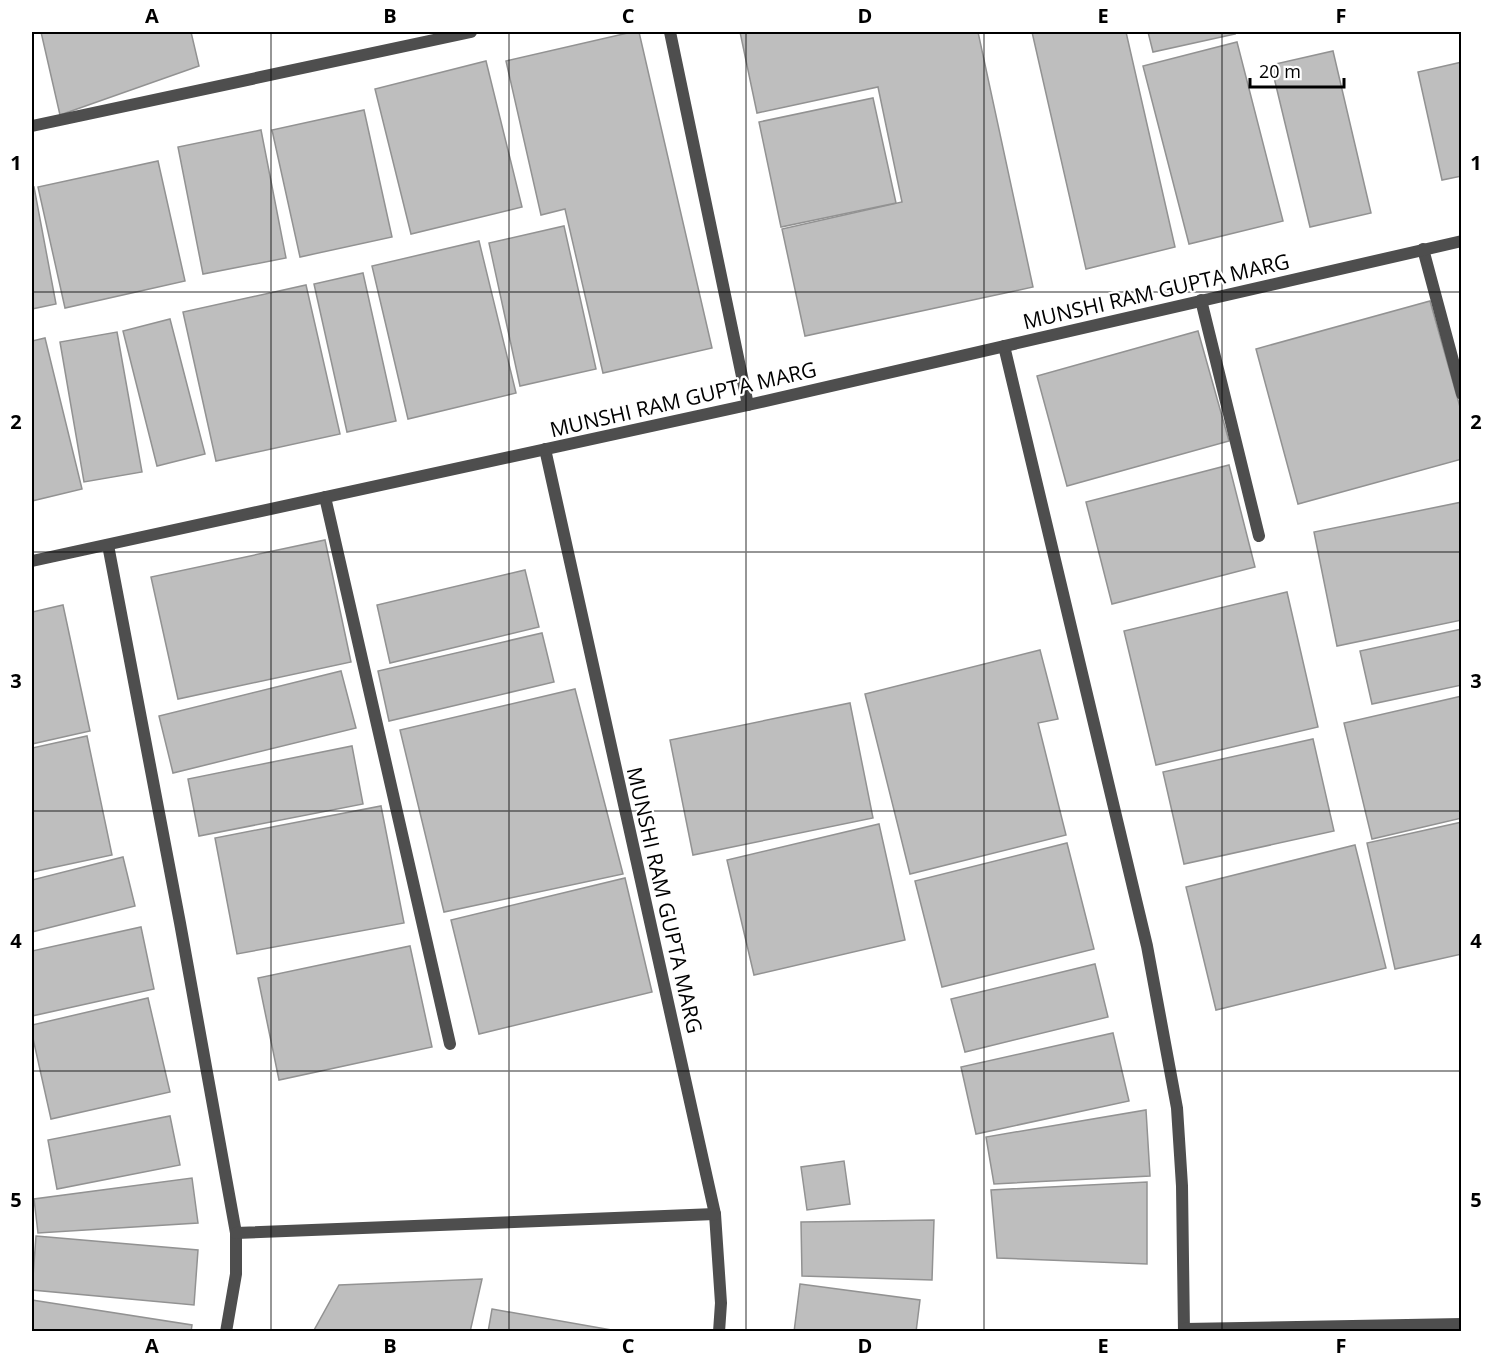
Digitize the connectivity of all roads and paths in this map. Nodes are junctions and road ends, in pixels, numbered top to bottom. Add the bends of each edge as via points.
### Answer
1 (471, 32) edge
2 (670, 32) edge
3 (32, 126) edge
4 (1461, 241) edge
5 (1423, 249) junction
6 (1201, 300) junction
7 (1004, 346) junction
8 (1461, 394) edge
9 (748, 405) junction
10 (545, 449) junction
11 (326, 497) junction
12 (1259, 536) dead end
13 (108, 545) junction
14 (32, 561) edge
15 (450, 1044) dead end
16 (715, 1214) junction
17 (236, 1233) junction
18 (1461, 1324) edge
19 (1184, 1330) edge
20 (226, 1332) edge
21 (719, 1332) edge

1 - 3 lane
2 - 9 lane
4 - 5 lane, MUNSHI RAM GUPTA MARG
5 - 6 lane, MUNSHI RAM GUPTA MARG
5 - 8 lane
6 - 7 lane, MUNSHI RAM GUPTA MARG
6 - 12 lane
7 - 9 lane, MUNSHI RAM GUPTA MARG
7 - 19 lane via 1147,946 1177,1108
9 - 10 lane, MUNSHI RAM GUPTA MARG
10 - 11 lane
10 - 16 lane, MUNSHI RAM GUPTA MARG
11 - 13 lane
11 - 15 lane
13 - 14 lane
13 - 17 lane
16 - 17 lane
16 - 21 lane, MUNSHI RAM GUPTA MARG
17 - 20 lane via 236,1274
18 - 19 lane

